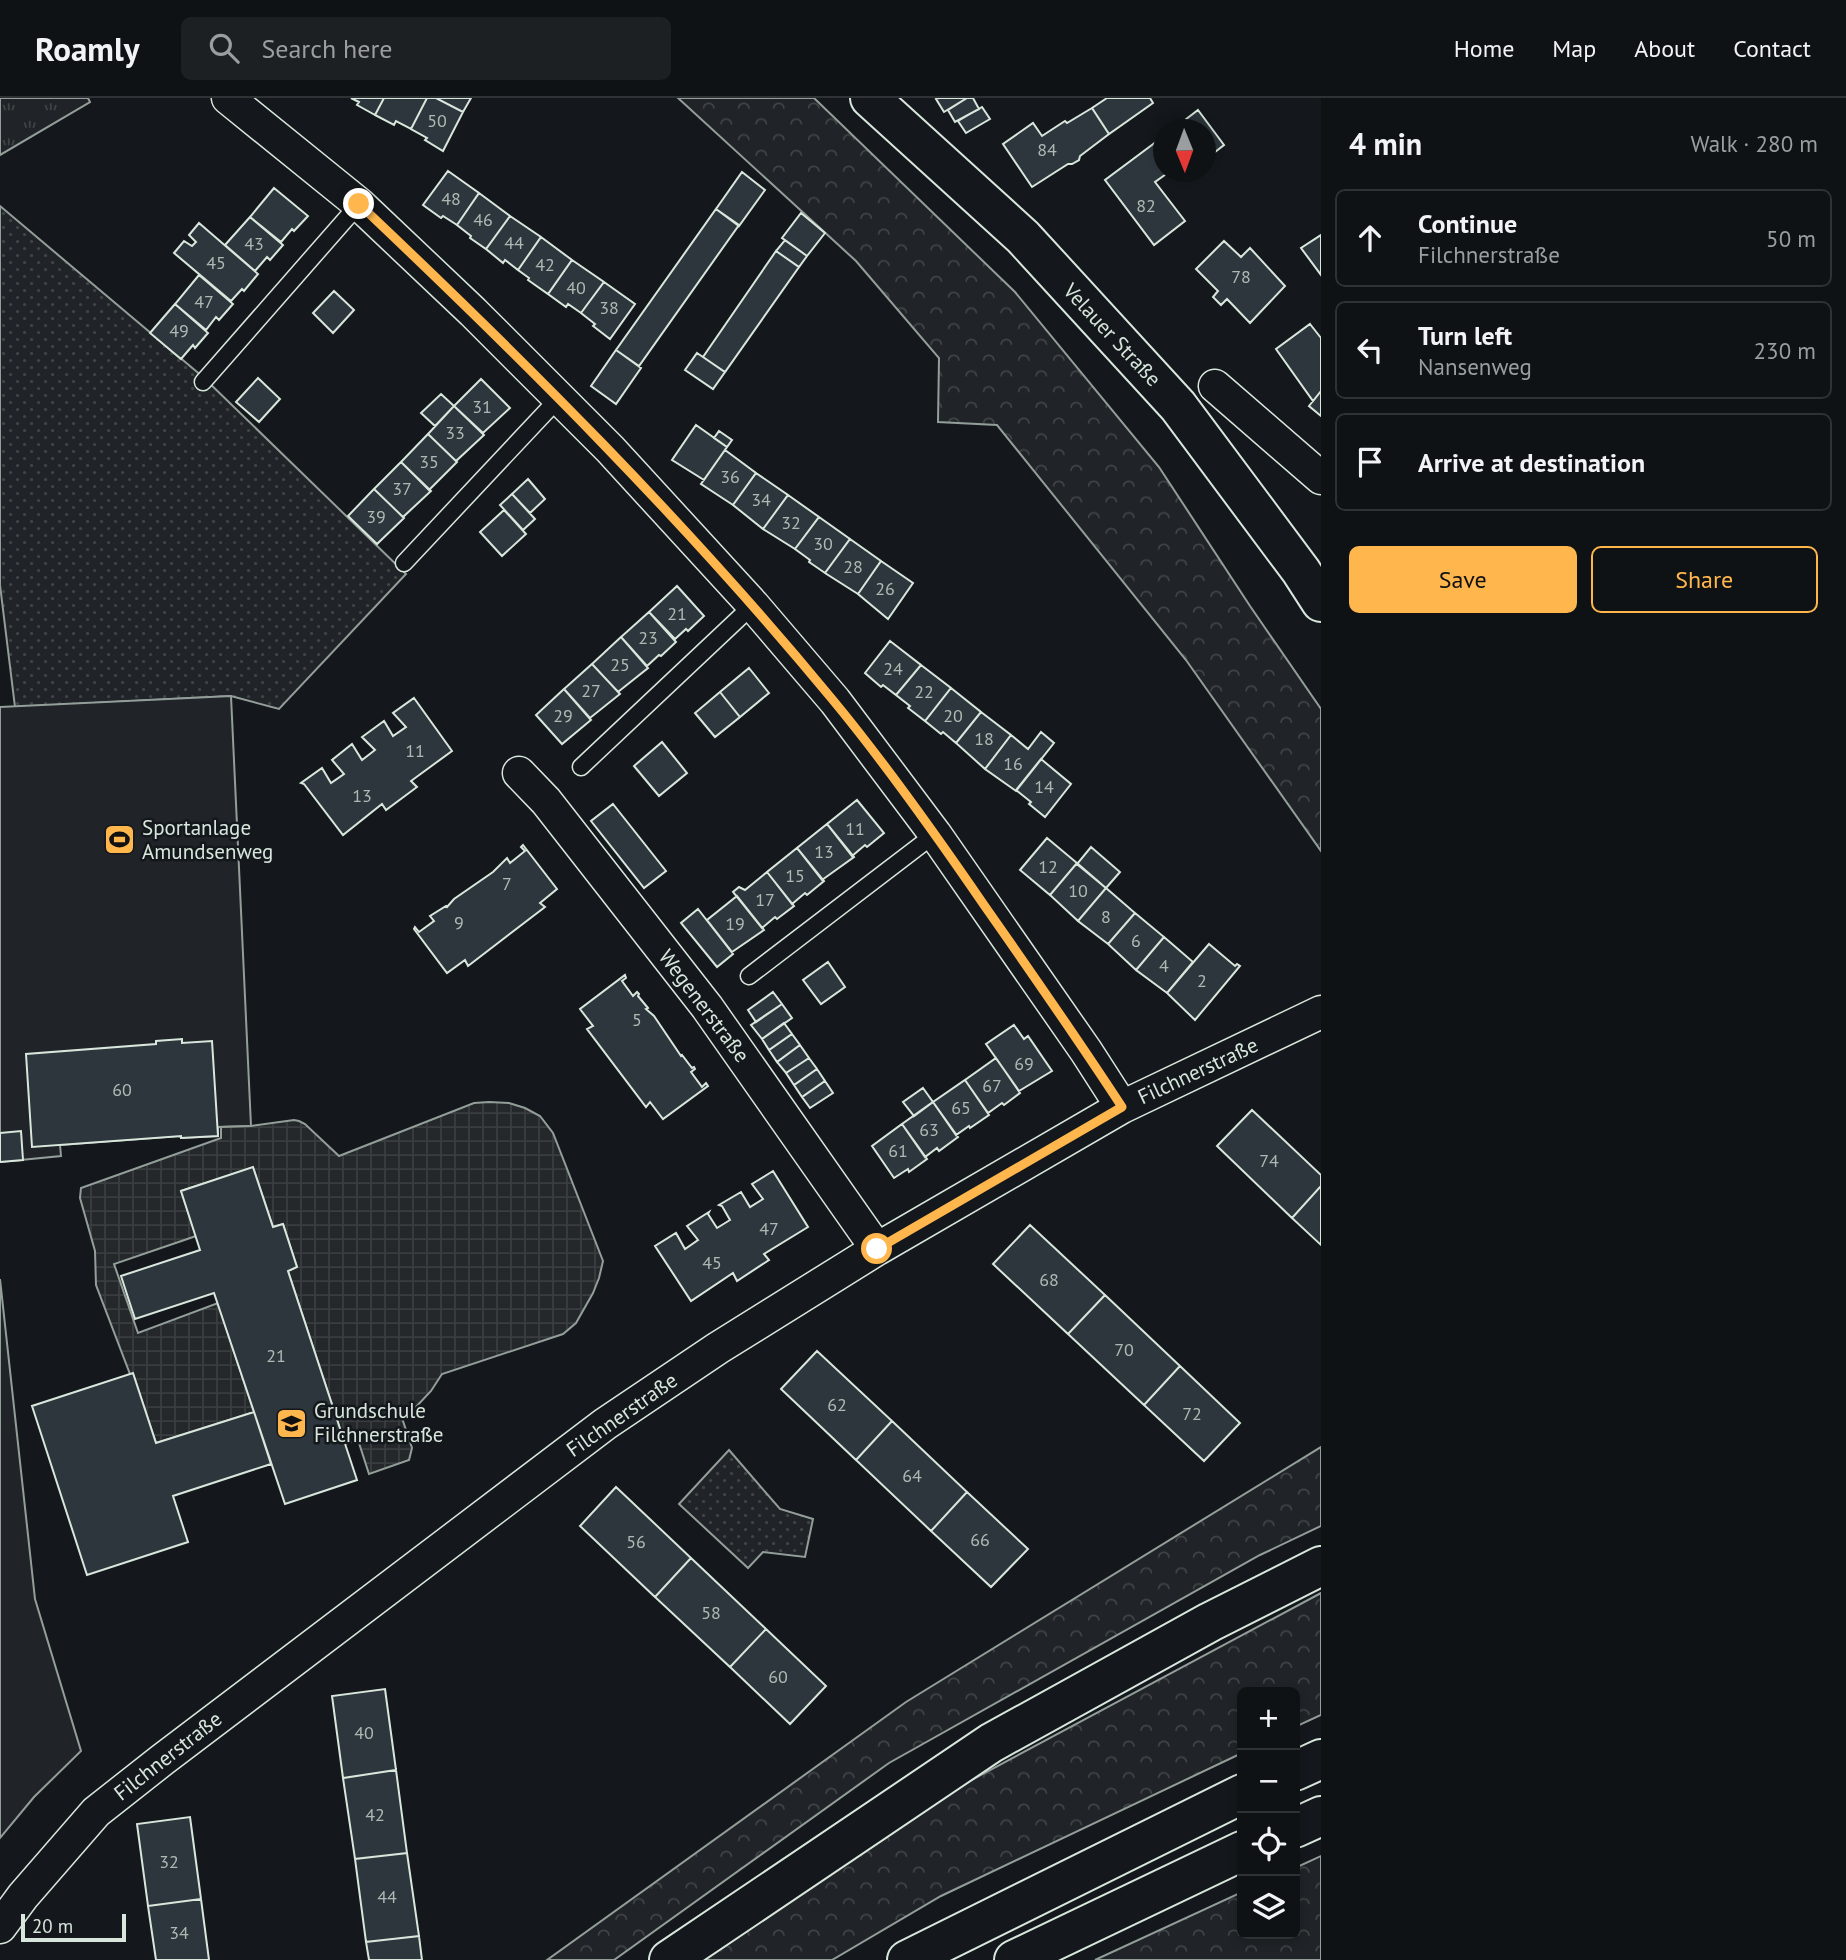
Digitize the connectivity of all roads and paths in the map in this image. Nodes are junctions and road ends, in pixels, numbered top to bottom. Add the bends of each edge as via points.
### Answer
1 (228, 98) edge
2 (870, 98) edge
3 (359, 204) junction
4 (203, 383) dead end
5 (1215, 386) dead end
6 (558, 399) junction
7 (1321, 478) edge
8 (404, 563) dead end
9 (1321, 602) edge
10 (753, 605) junction
11 (581, 767) dead end
12 (519, 773) dead end
13 (935, 834) junction
14 (749, 976) dead end
15 (1321, 1012) edge
16 (1122, 1107) junction
17 (877, 1249) junction
18 (1321, 1566) edge
19 (1321, 1759) edge
20 (1300, 1769) edge
21 (1237, 1796) edge
22 (1321, 1816) edge
23 (1300, 1826) edge
24 (1237, 1853) edge
25 (0, 1927) edge
26 (669, 1960) edge
27 (908, 1960) edge
28 (1014, 1960) edge

1 - 3 street
2 - 9 main road, Velauer Straße via 1023,237 1178,406
3 - 4 lane
3 - 6 street
5 - 7 street
6 - 8 lane
6 - 10 street
10 - 11 lane
10 - 13 street via 835,701
12 - 17 street, Wegenerstraße via 546,801 707,1007
13 - 14 lane
13 - 16 street
15 - 16 street, Filchnerstraße
16 - 17 street, Filchnerstraße
17 - 25 street, Filchnerstraße via 605,1424 162,1760 96,1812
18 - 26 main road via 991,1743
19 - 20 main road
21 - 27 main road
22 - 23 main road
24 - 28 main road

